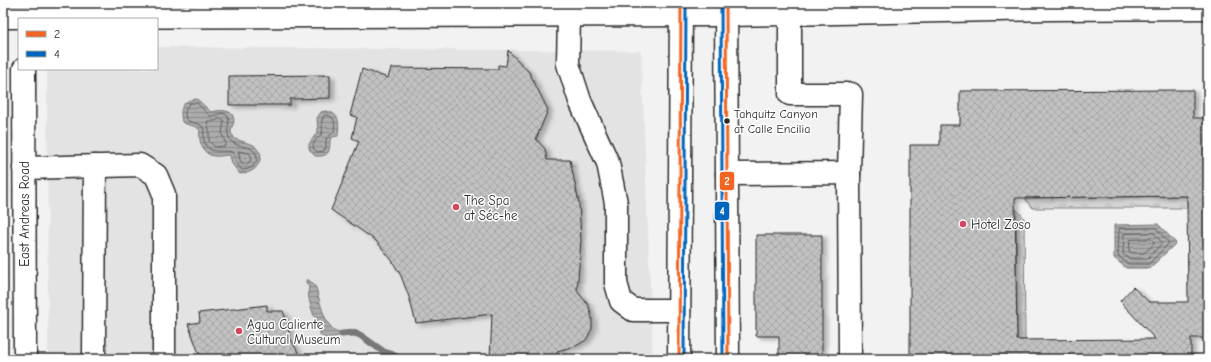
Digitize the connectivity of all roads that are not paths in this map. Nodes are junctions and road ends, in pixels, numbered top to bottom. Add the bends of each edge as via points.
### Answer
1 (930, 7) edge
2 (855, 8) edge
3 (1208, 8) edge
4 (680, 9) edge
5 (726, 9) edge
6 (799, 10) edge
7 (18, 14) edge
8 (570, 15) junction
9 (24, 70) edge
10 (96, 166) junction
11 (24, 168) junction
12 (849, 173) junction
13 (727, 174) junction
14 (679, 310) junction
15 (25, 359) edge
16 (94, 359) edge
17 (164, 359) edge
18 (679, 359) edge
19 (728, 359) edge
20 (850, 359) edge

1 - 2 street
1 - 3 street
2 - 6 street
4 - 5 street
4 - 8 street
4 - 14 street
5 - 6 street
5 - 13 street
6 - 12 street via 790,94 851,94
7 - 8 street
8 - 14 street via 568,64 580,101 608,163 616,203 616,283 621,301 633,310
9 - 11 street, East Andreas Road
10 - 11 street
10 - 16 street
10 - 17 street via 140,165 156,175 164,194
11 - 15 street, East Andreas Road
12 - 13 street
12 - 20 street
13 - 19 street
14 - 18 street

